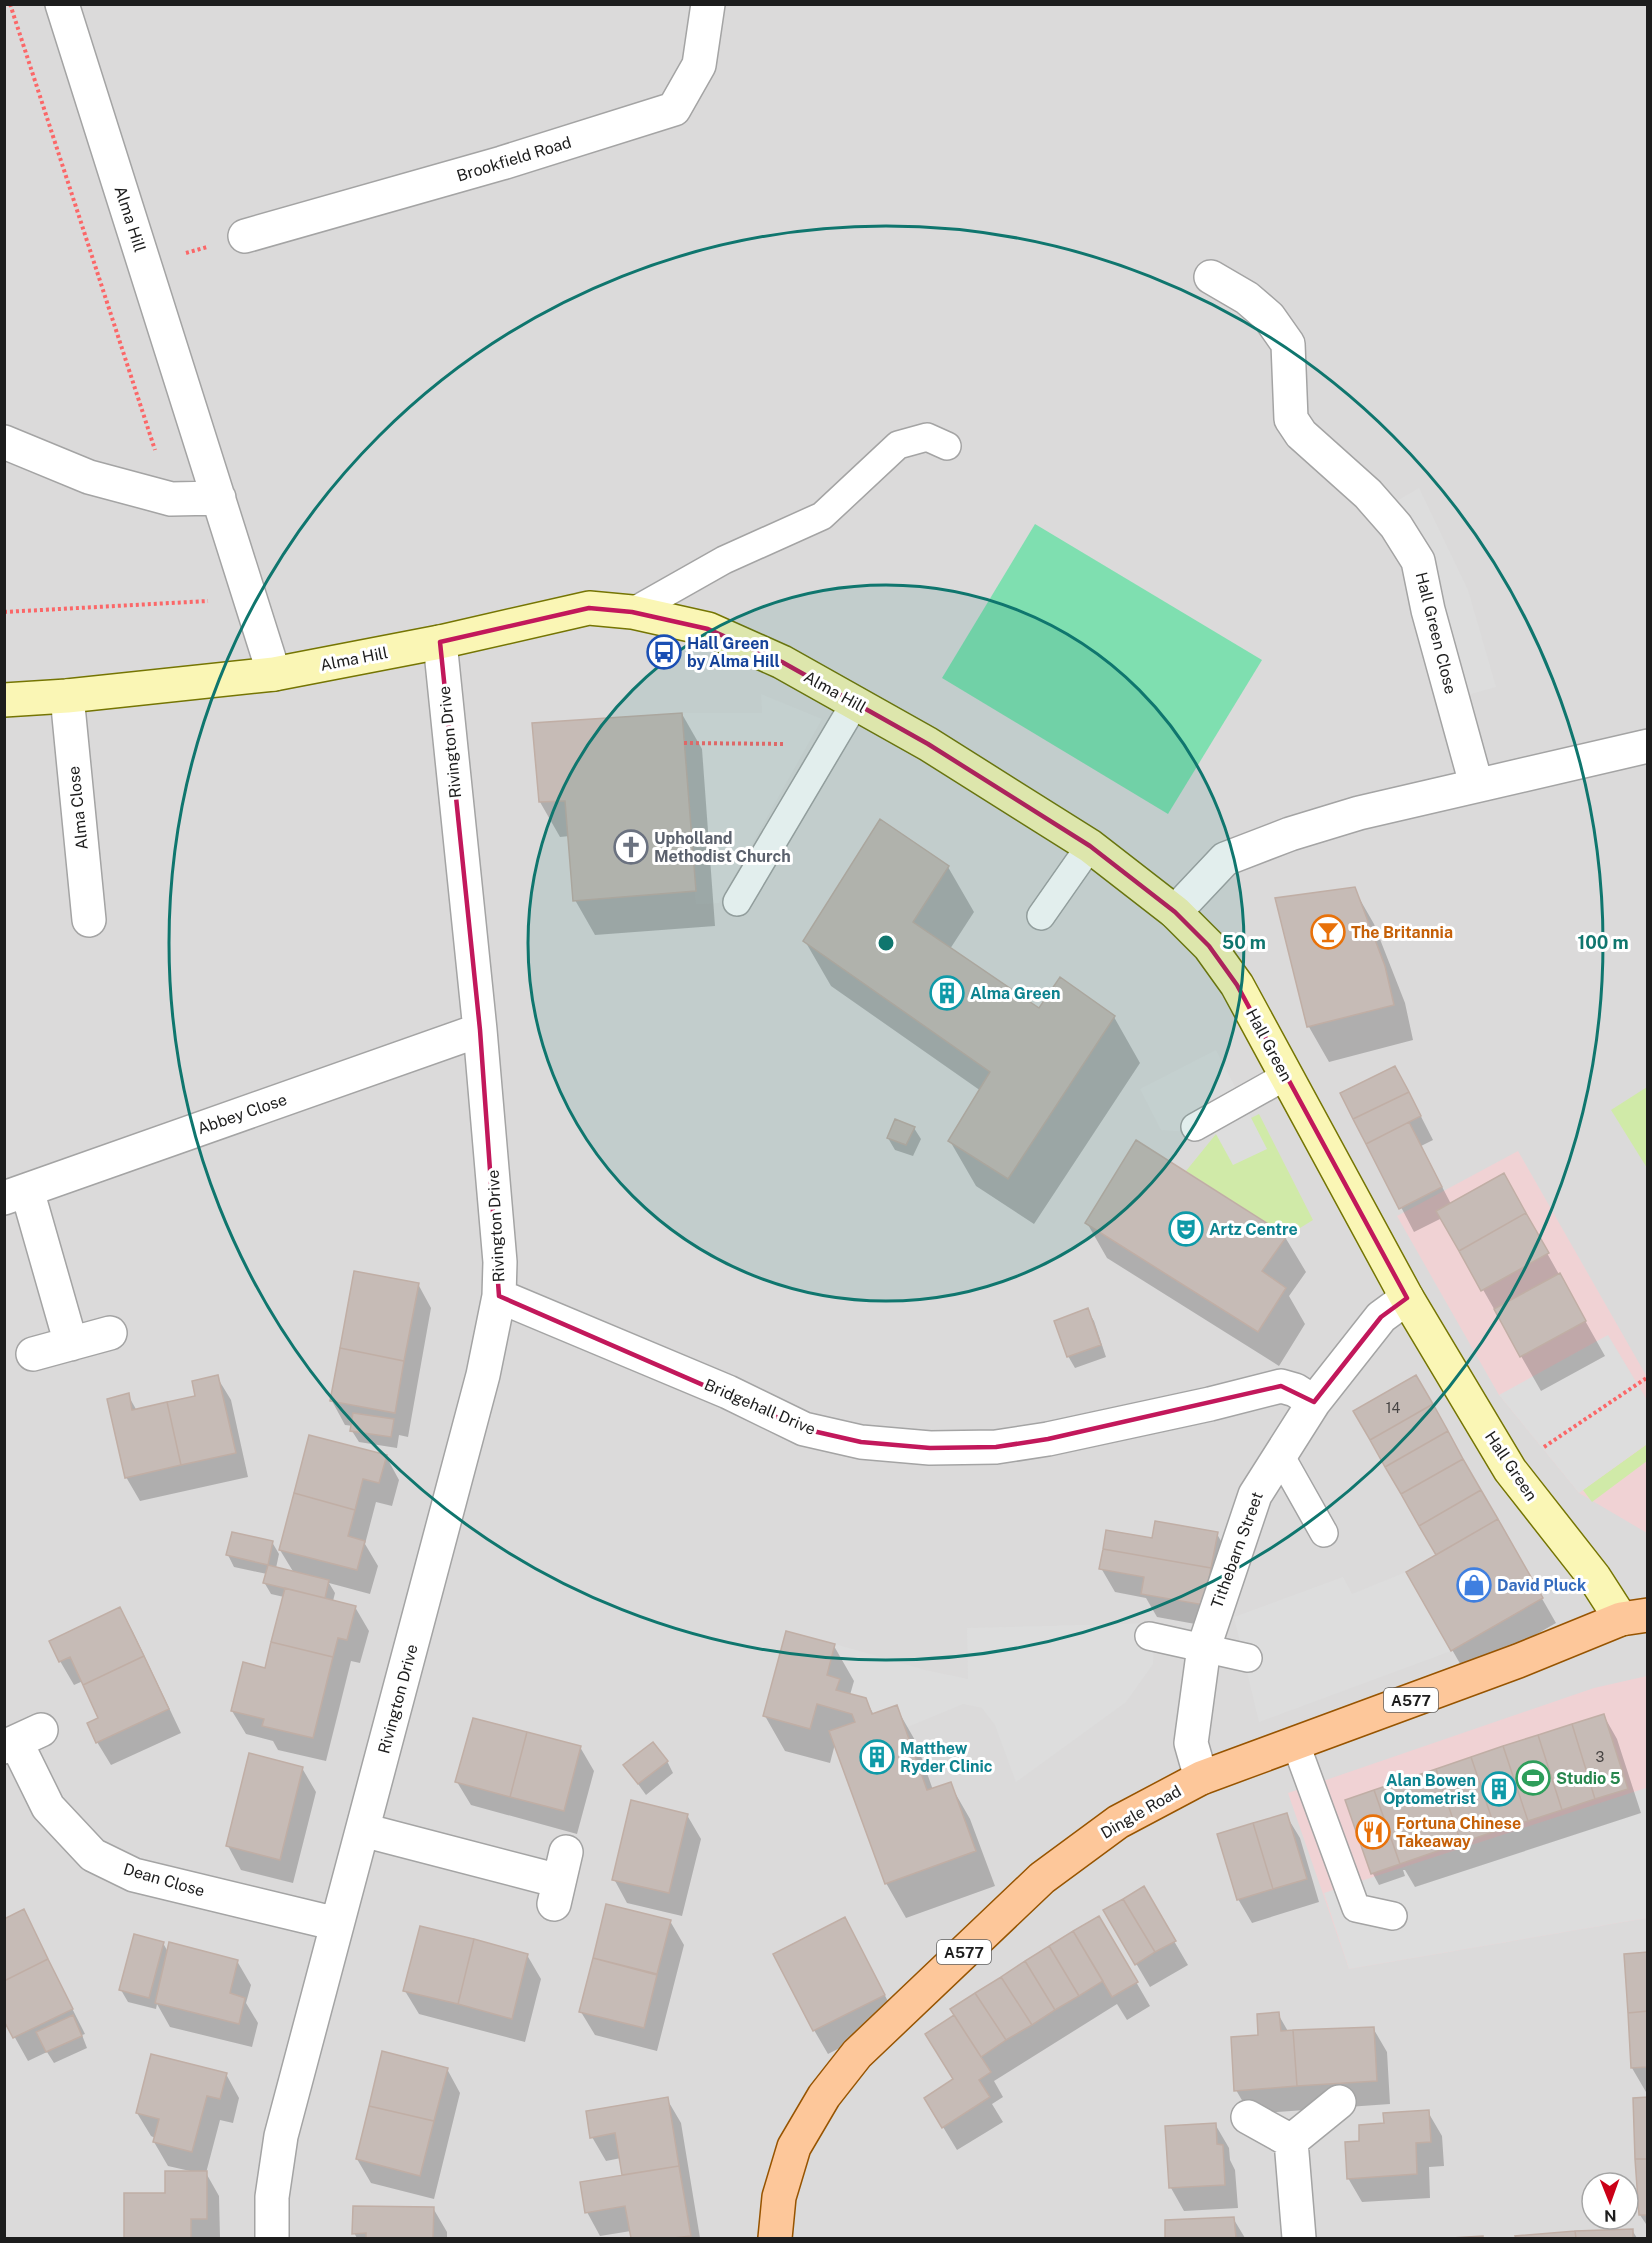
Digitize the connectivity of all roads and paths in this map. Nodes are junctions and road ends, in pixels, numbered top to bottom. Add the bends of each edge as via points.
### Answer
1 (10, 4) edge
2 (62, 4) edge
3 (708, 4) edge
4 (246, 236) joint
5 (145, 265) junction
6 (1211, 277) dead end
7 (4, 441) edge
8 (947, 446) dead end
9 (219, 498) junction
10 (171, 499) junction
11 (251, 598) junction
12 (4, 612) edge
13 (632, 612) junction
14 (440, 642) junction
15 (274, 674) junction
16 (67, 696) junction
17 (4, 700) edge
18 (855, 703) junction
19 (684, 743) dead end
20 (829, 744) junction
21 (1647, 746) edge
22 (1476, 784) junction
23 (1090, 846) junction
24 (737, 902) dead end
25 (1175, 912) junction
26 (1041, 916) dead end
27 (89, 920) dead end
28 (480, 1030) junction
29 (1286, 1076) junction
30 (1195, 1127) dead end
31 (16, 1194) edge
32 (499, 1296) junction
33 (1407, 1298) junction
34 (110, 1333) dead end
35 (71, 1344) junction
36 (33, 1354) dead end
37 (1647, 1377) edge
38 (1314, 1402) junction
39 (1280, 1455) junction
40 (1510, 1470) junction
41 (1324, 1533) dead end
42 (1634, 1617) edge
43 (1149, 1636) dead end
44 (1204, 1647) junction
45 (1248, 1658) dead end
46 (21, 1740) edge
47 (1295, 1742) junction
48 (1201, 1778) junction
49 (363, 1830) junction
50 (560, 1879) dead end
51 (1393, 1916) dead end
52 (337, 1924) junction
53 (1339, 2102) dead end
54 (1248, 2117) dead end
55 (1292, 2141) junction
56 (272, 2238) edge
57 (775, 2238) edge
58 (1299, 2238) edge

1 - 10 path
2 - 5 street, Alma Hill
3 - 4 street, Brookfield Road via 699,65 674,109
4 - 5 path
5 - 9 street, Alma Hill
6 - 22 street, Hall Green Close via 1247,298 1269,317 1288,344 1291,419 1301,434 1368,494 1396,526 1418,561
7 - 10 street via 89,477
8 - 13 lane via 927,437 898,445 822,516 723,560
9 - 10 street
9 - 11 street, Alma Hill
11 - 12 path
11 - 15 street, Alma Hill
13 - 14 street, Alma Hill via 589,608
13 - 18 street, Alma Hill via 708,628 782,662
14 - 15 street, Alma Hill
14 - 28 street, Rivington Drive
15 - 16 street, Alma Hill
16 - 17 street, Alma Hill
16 - 27 street, Alma Close
18 - 20 lane
18 - 23 street, Alma Hill
19 - 20 path
20 - 24 lane
21 - 22 street
22 - 25 street via 1344,817 1225,859
23 - 25 street, Alma Hill
23 - 26 lane
25 - 29 street, Hall Green via 1209,946 1237,985
28 - 31 street, Abbey Close
28 - 32 street, Rivington Drive via 500,1262
29 - 30 lane
29 - 33 street, Hall Green
31 - 35 street
32 - 38 street, Bridgehall Drive via 728,1392 804,1430 861,1442 930,1448 996,1447 1048,1439 1281,1386
32 - 49 street, Rivington Drive via 483,1375
33 - 38 street, Tithebarn Street via 1381,1317
33 - 40 street, Hall Green
34 - 35 street
35 - 36 street
37 - 40 path
38 - 39 street, Tithebarn Street
39 - 41 lane
39 - 44 street, Tithebarn Street via 1255,1495
40 - 42 street, Hall Green via 1594,1577
42 - 47 main road, Dingle Road / A577
43 - 44 lane
44 - 45 lane
44 - 48 street, Tithebarn Street via 1191,1743
46 - 52 street, Dean Close via 48,1807 93,1855 134,1875
47 - 48 main road, Dingle Road / A577
47 - 51 lane via 1356,1908
48 - 57 main road, Dingle Road / A577 via 1118,1822 1042,1878 856,2054 824,2096 794,2147 779,2197
49 - 50 street
49 - 52 street, Rivington Drive
52 - 56 street, Rivington Drive via 282,2136 272,2198
53 - 55 street
54 - 55 street
55 - 58 street

